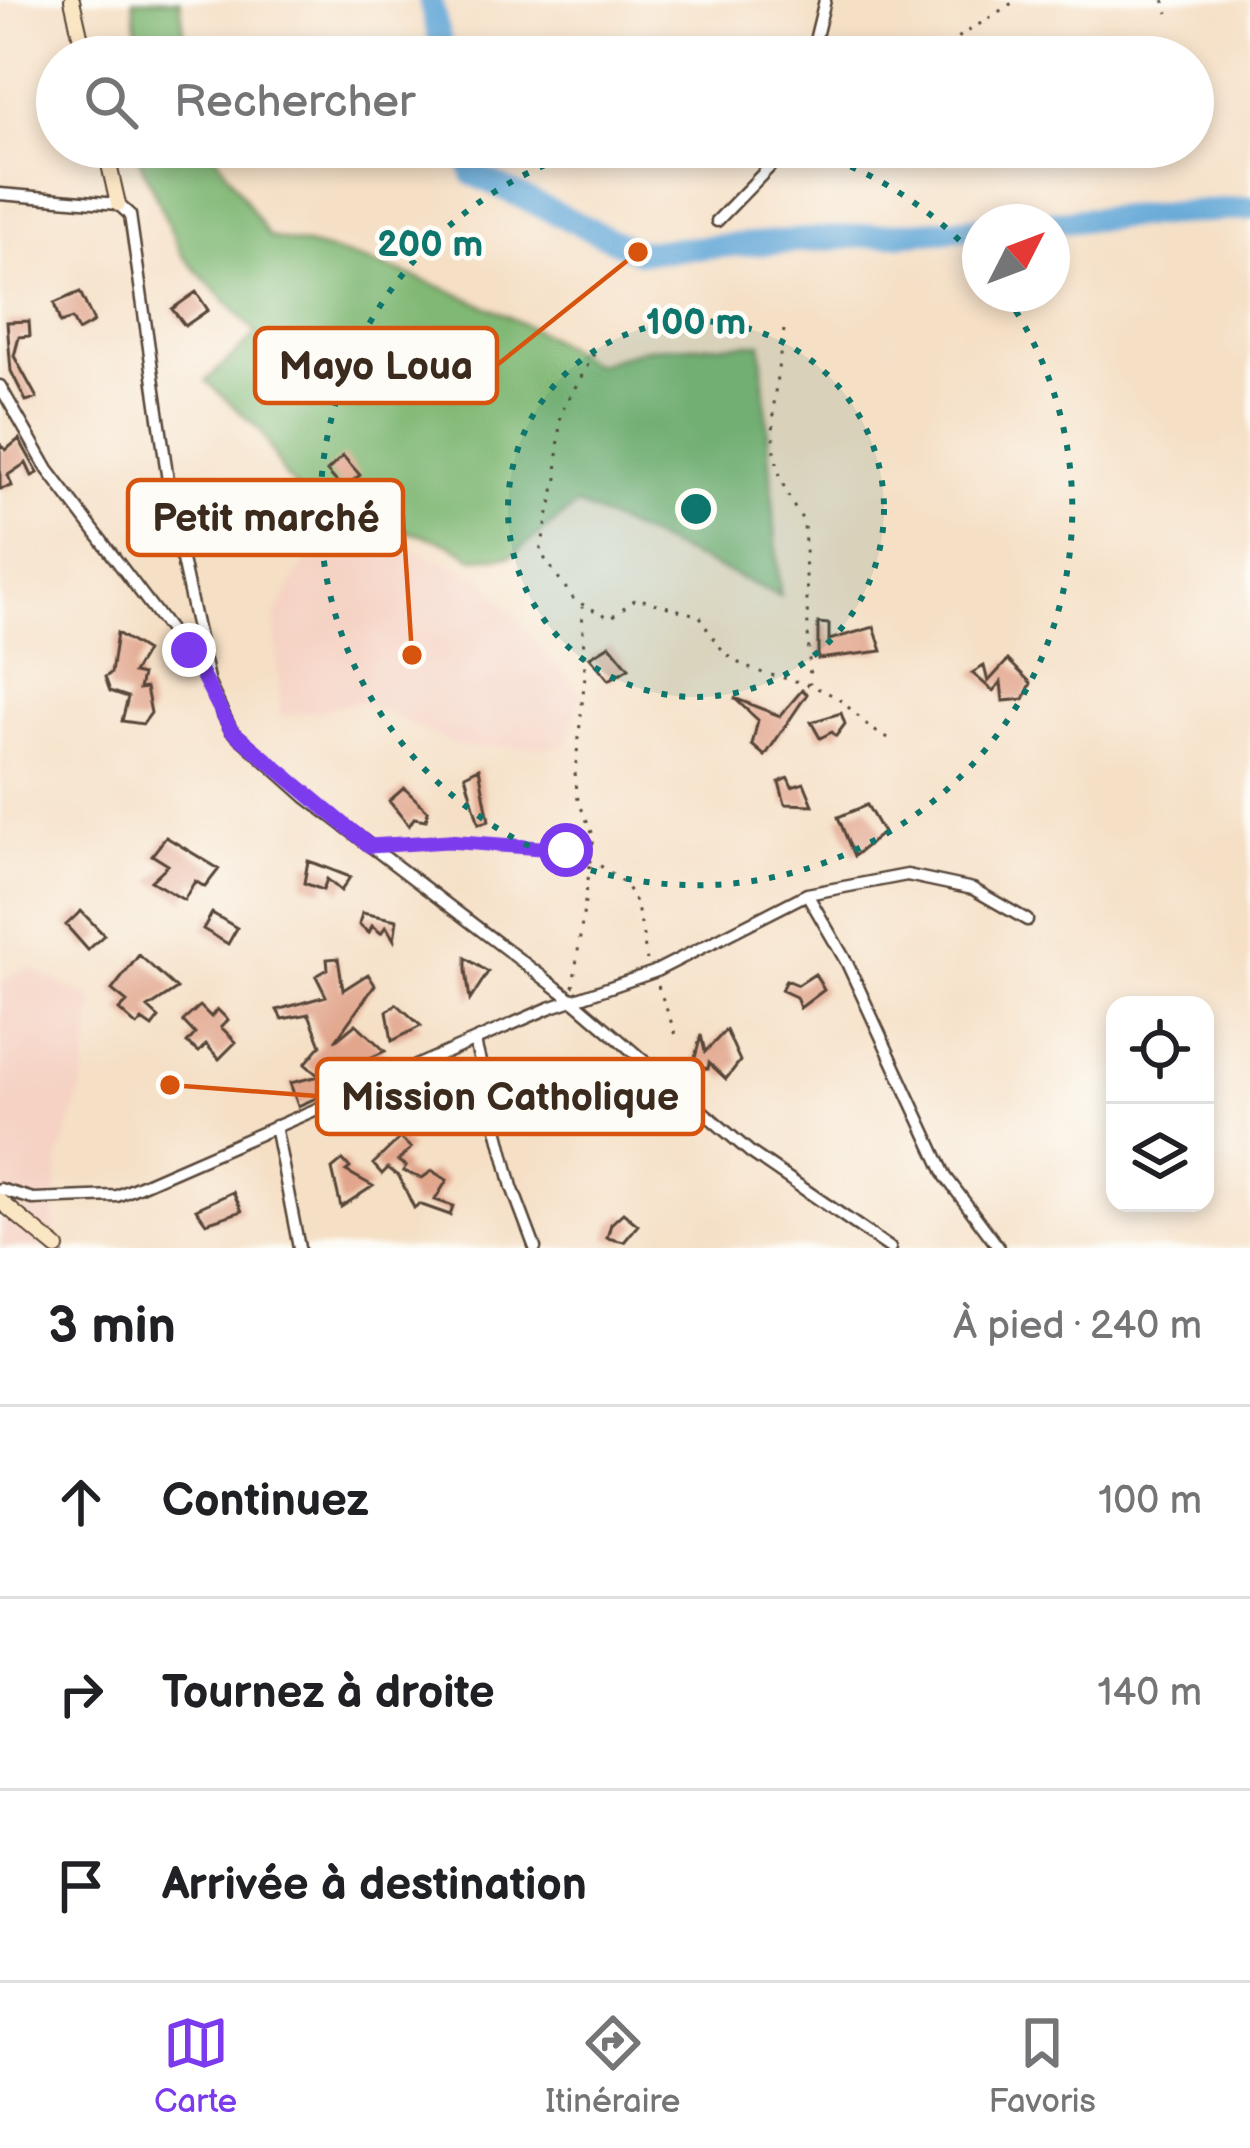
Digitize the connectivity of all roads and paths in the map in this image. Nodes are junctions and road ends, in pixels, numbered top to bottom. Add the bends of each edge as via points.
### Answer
1 (72, 0) edge
2 (825, 0) edge
3 (1017, 0) edge
4 (1164, 0) edge
5 (1168, 13) dead end
6 (80, 36) edge
7 (817, 36) edge
8 (961, 36) edge
9 (110, 168) edge
10 (769, 168) edge
11 (0, 194) edge
12 (118, 204) junction
13 (717, 221) dead end
14 (784, 331) dead end
15 (594, 354) dead end
16 (0, 386) edge
17 (582, 604) junction
18 (209, 684) junction
19 (810, 686) junction
20 (890, 738) dead end
21 (370, 846) junction
22 (592, 866) junction
23 (807, 894) junction
24 (1027, 920) dead end
25 (653, 972) junction
26 (574, 1001) junction
27 (676, 1035) dead end
28 (475, 1042) junction
29 (275, 1126) junction
30 (0, 1189) edge
31 (0, 1201) edge
32 (57, 1248) edge
33 (299, 1248) edge
34 (536, 1248) edge
35 (890, 1248) edge
36 (999, 1248) edge

1 - 6 main road
2 - 7 street
3 - 8 path
4 - 5 path
9 - 12 main road
10 - 13 street
11 - 12 street
12 - 18 street via 130,215 152,394
14 - 19 path via 769,427 792,506 804,521
15 - 17 path via 560,414 557,478 540,552
16 - 18 street via 48,470
17 - 19 path via 611,618 636,598 700,616 718,650 748,669
17 - 22 path via 575,773 594,837
18 - 21 street via 231,730
19 - 20 path
21 - 22 path via 537,846 566,850
21 - 26 street
22 - 25 path via 623,882
22 - 26 path
23 - 24 street via 907,874 973,889
23 - 25 street
23 - 36 street via 946,1177
25 - 26 street
25 - 27 path
26 - 28 street
26 - 35 street via 750,1152
28 - 29 street
28 - 34 street
29 - 30 street via 118,1196 33,1199
29 - 33 street
31 - 32 main road

